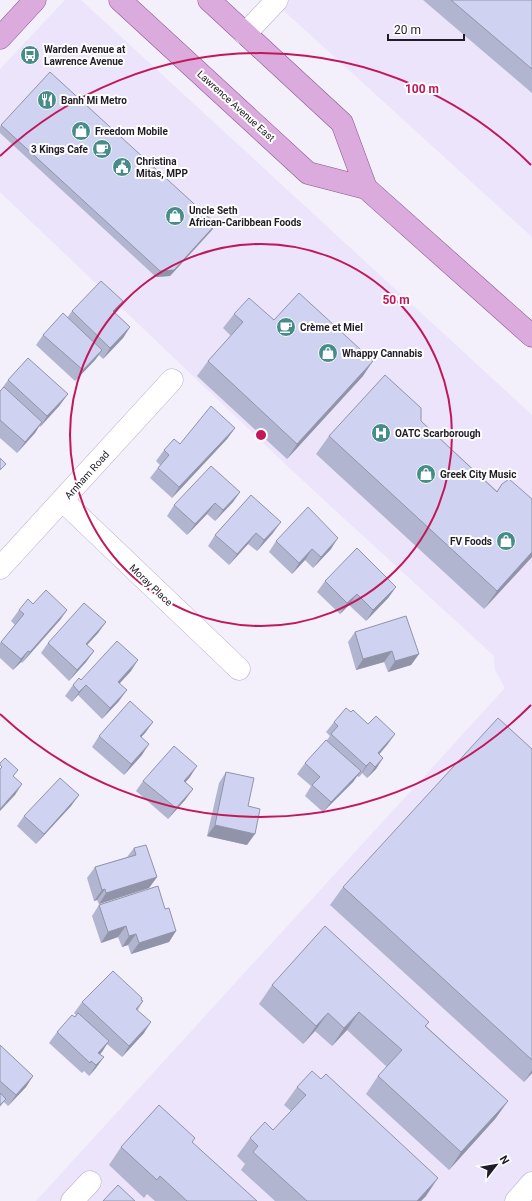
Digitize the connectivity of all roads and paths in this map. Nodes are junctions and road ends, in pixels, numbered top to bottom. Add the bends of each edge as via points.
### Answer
1 (35, 0) edge
2 (120, 0) edge
3 (209, 0) edge
4 (277, 0) edge
5 (245, 34) junction
6 (0, 38) edge
7 (366, 188) junction
8 (532, 336) edge
9 (172, 380) dead end
10 (63, 501) junction
11 (0, 568) edge
12 (239, 669) dead end
13 (90, 1182) dead end
14 (532, 1183) edge
15 (72, 1201) edge
16 (516, 1201) edge

1 - 6 main road
2 - 7 main road, Lawrence Avenue East via 308,173
3 - 5 main road, Lawrence Avenue East
4 - 5 street
5 - 7 main road, Lawrence Avenue East via 342,123
7 - 8 main road, Lawrence Avenue East
9 - 10 street, Arnham Road
10 - 11 street, Arnham Road
10 - 12 street, Moray Place
13 - 15 street
14 - 16 street

